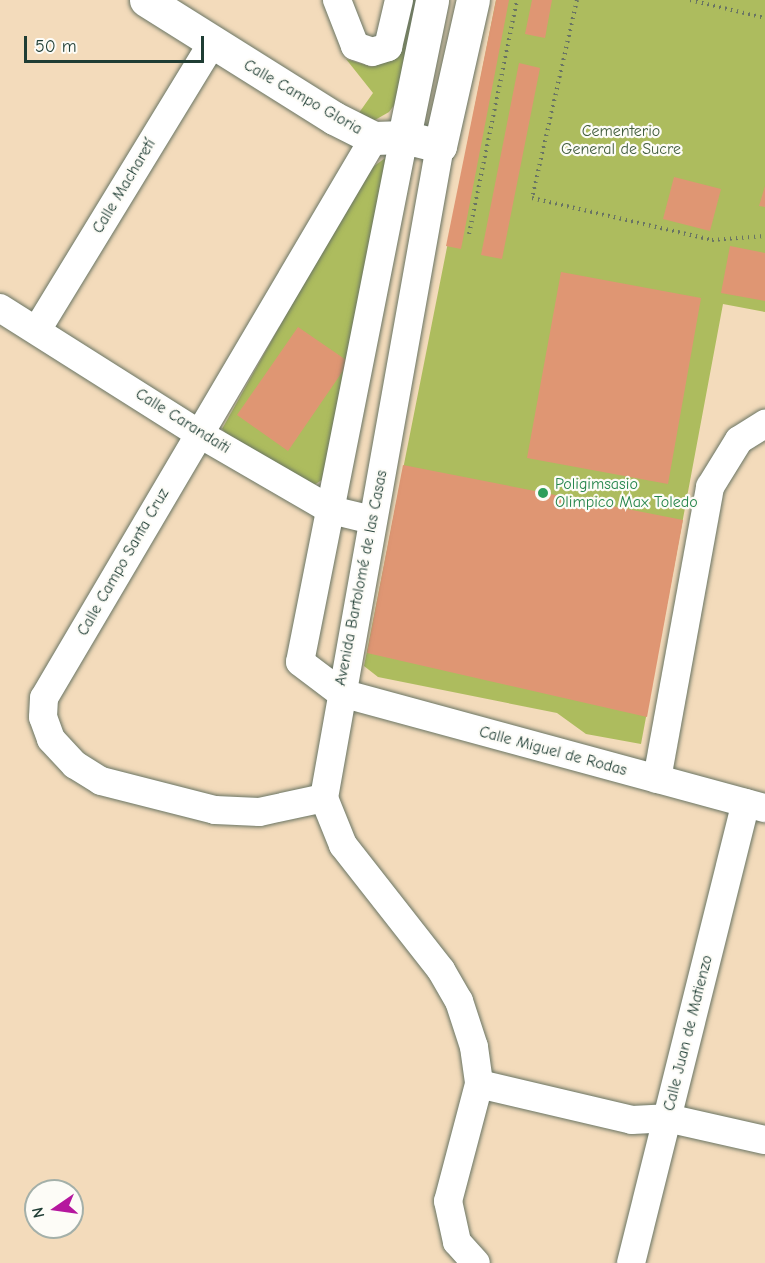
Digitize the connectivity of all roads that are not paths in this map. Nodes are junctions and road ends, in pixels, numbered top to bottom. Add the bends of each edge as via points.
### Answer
1 (146, 0) edge
2 (337, 0) edge
3 (399, 0) edge
4 (432, 0) edge
5 (473, 0) edge
6 (212, 43) junction
7 (389, 138) junction
8 (440, 146) junction
9 (0, 308) edge
10 (37, 330) junction
11 (765, 424) edge
12 (198, 433) junction
13 (331, 510) junction
14 (372, 520) junction
15 (341, 693) junction
16 (657, 779) junction
17 (324, 798) junction
18 (756, 805) edge
19 (479, 1084) junction
20 (667, 1118) junction
21 (765, 1140) edge
22 (476, 1263) edge
23 (631, 1263) edge

1 - 6 main road, Calle Campo Gloria
2 - 3 street via 355,46 372,52 388,47
4 - 7 main road, Avenida Bartolomé de las Casas
5 - 8 main road, Avenida Bartolomé de las Casas
6 - 7 main road, Calle Campo Gloria via 334,118
6 - 10 street, Calle Macharetí
7 - 8 main road, Calle Campo Gloria
7 - 12 street, Calle Campo Santa Cruz
7 - 13 street, Avenida Bartolomé de las Casas
8 - 14 street, Avenida Bartolomé de las Casas
9 - 10 street, Calle Carandaiti
10 - 12 street, Calle Carandaiti
11 - 16 street via 739,440 710,487
12 - 13 street, Calle Carandaiti
12 - 17 street, Calle Campo Santa Cruz via 44,698 43,717 51,739 75,765 101,781 215,810 259,812
13 - 14 street, Calle Carandaiti
13 - 15 street, Avenida Bartolomé de las Casas via 300,662
14 - 15 street, Avenida Bartolomé de las Casas
15 - 16 street, Calle Miguel de Rodas
15 - 17 street
16 - 18 street, Calle Miguel de Rodas
17 - 19 street via 343,846 441,970 459,1001 474,1047
18 - 20 street, Calle Juan de Matienzo
19 - 20 street via 632,1120
19 - 22 street via 448,1201 457,1242
20 - 21 street
20 - 23 street, Calle Juan de Matienzo

